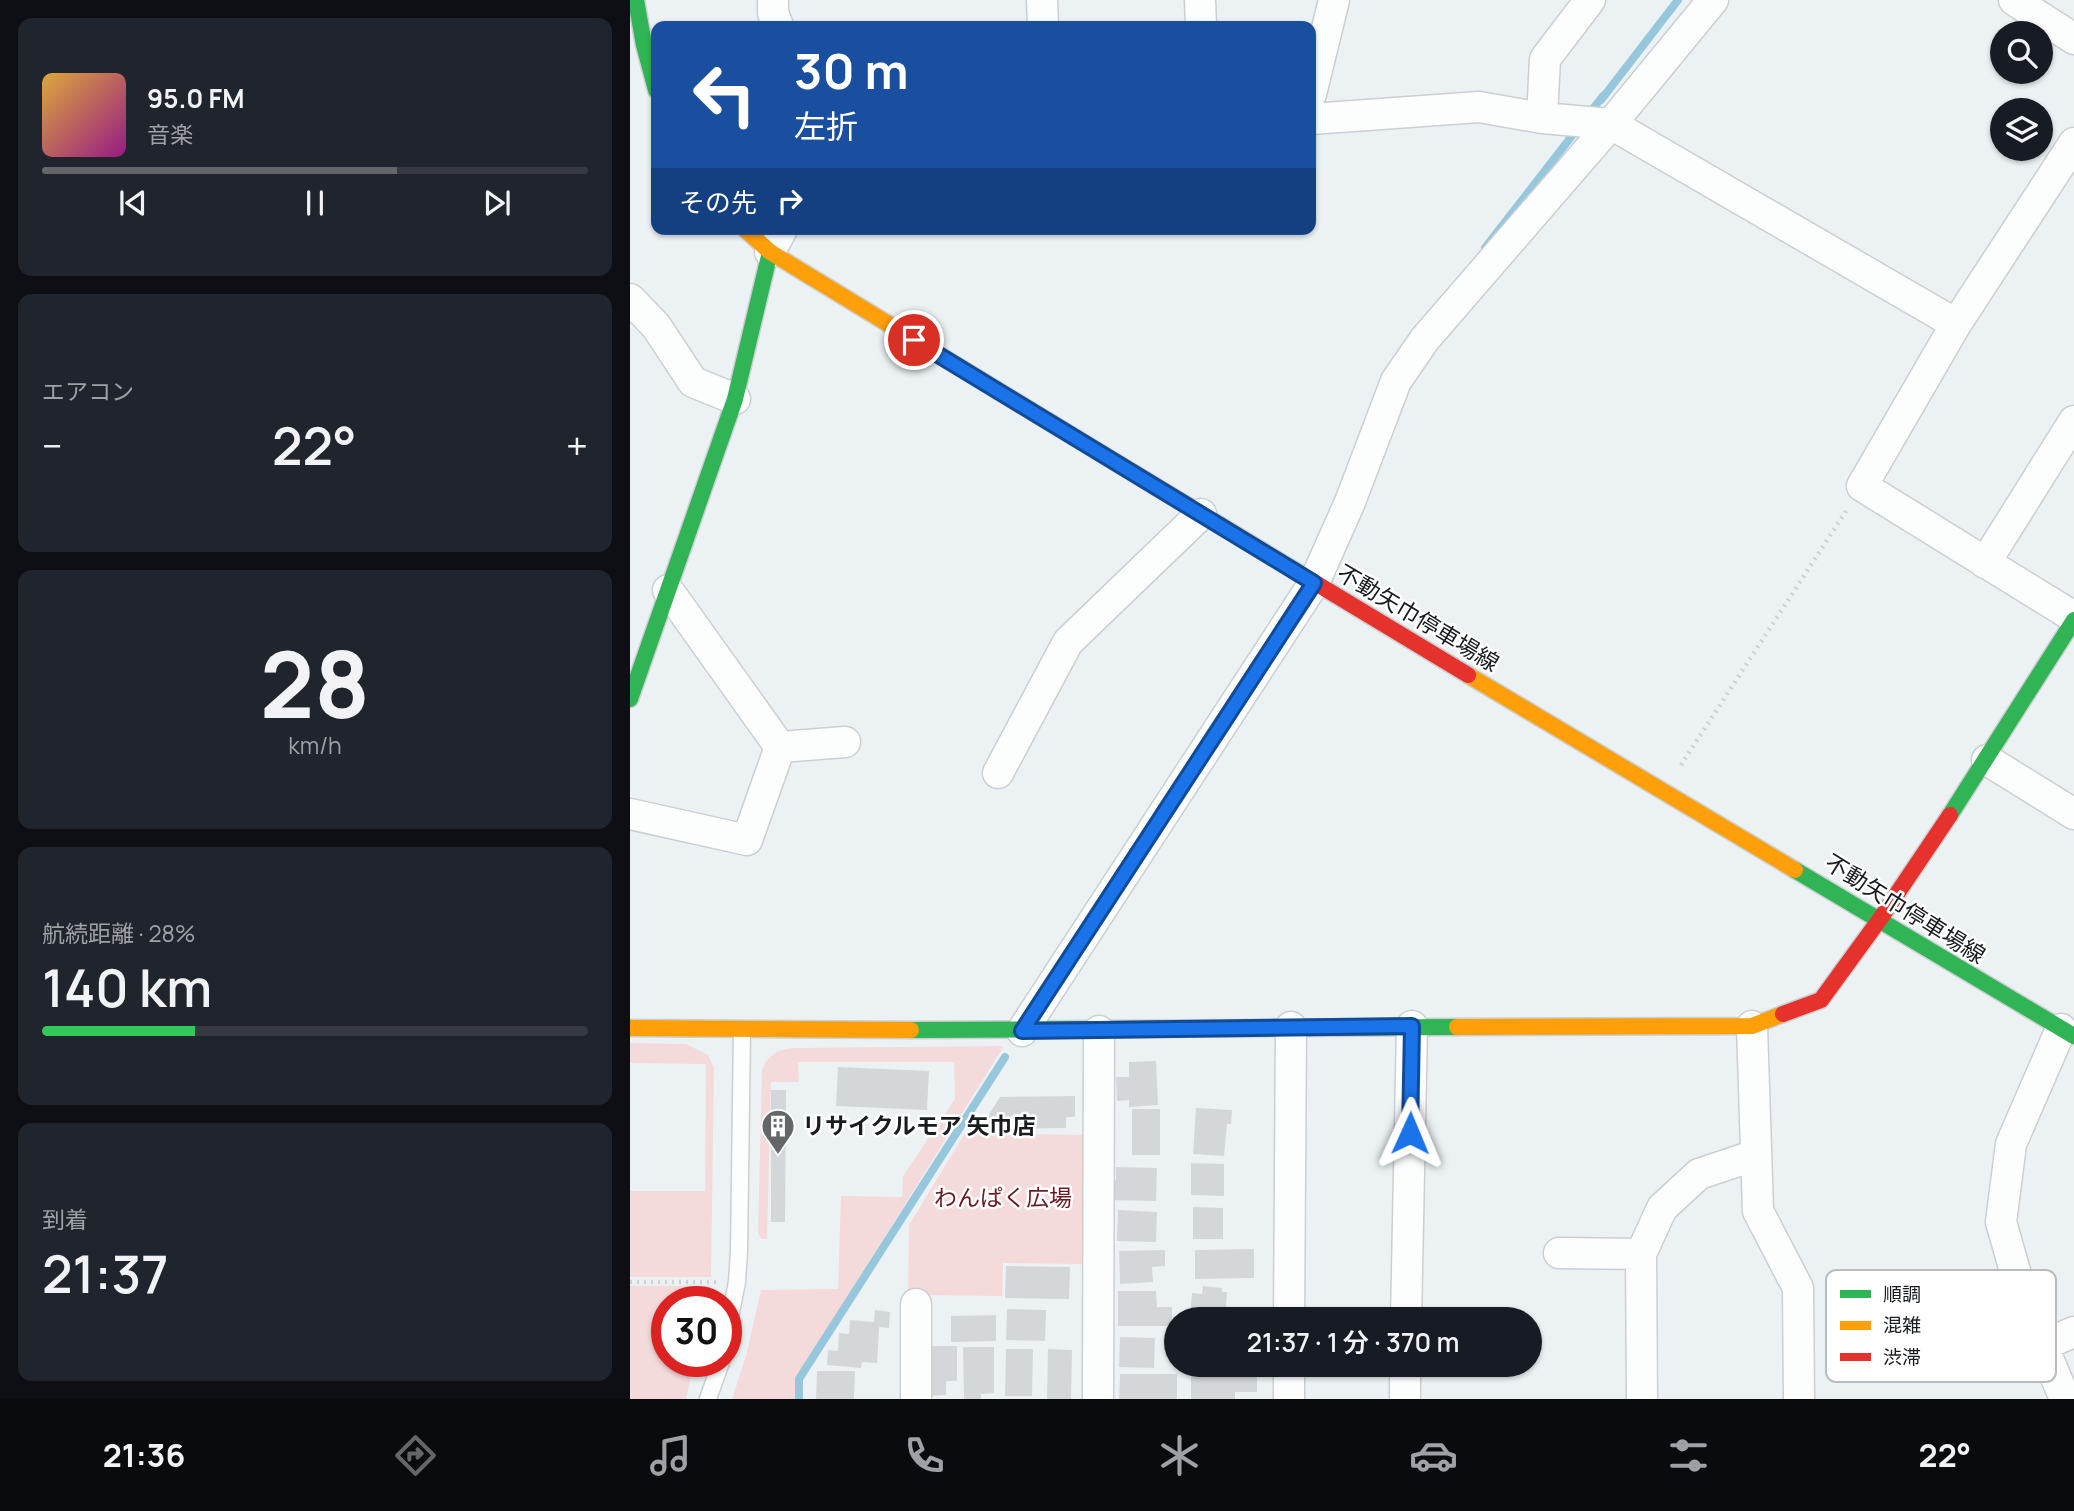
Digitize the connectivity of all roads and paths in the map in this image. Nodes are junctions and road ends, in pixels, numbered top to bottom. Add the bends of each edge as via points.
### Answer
1 (636, 0) edge
2 (773, 0) edge
3 (1042, 0) edge
4 (1200, 0) edge
5 (1334, 0) edge
6 (1590, 0) edge
7 (1713, 0) edge
8 (2014, 0) edge
9 (776, 21) edge
10 (1043, 21) edge
11 (1201, 21) edge
12 (2074, 39) edge
13 (651, 71) edge
14 (1316, 73) edge
15 (1316, 119) edge
16 (1580, 121) junction
17 (2074, 143) edge
18 (776, 241) edge
19 (630, 299) edge
20 (1956, 324) junction
21 (735, 400) junction
22 (2074, 421) edge
23 (1862, 486) junction
24 (1201, 514) junction
25 (1985, 563) junction
26 (1314, 583) junction
27 (668, 590) junction
28 (2074, 619) edge
29 (630, 699) edge
30 (845, 742) dead end
31 (780, 747) junction
32 (1987, 760) junction
33 (998, 773) dead end
34 (1664, 791) junction
35 (2073, 811) edge
36 (630, 814) edge
37 (1880, 919) junction
38 (1412, 1026) junction
39 (1752, 1026) junction
40 (1291, 1027) junction
41 (630, 1028) edge
42 (742, 1030) junction
43 (1022, 1031) junction
44 (1099, 1031) junction
45 (2067, 1032) edge
46 (1756, 1156) junction
47 (1559, 1253) dead end
48 (1641, 1254) junction
49 (2015, 1270) edge
50 (630, 1282) edge
51 (737, 1282) junction
52 (736, 1286) edge
53 (916, 1304) dead end
54 (1289, 1307) edge
55 (1406, 1307) edge
56 (2074, 1332) edge
57 (2056, 1340) edge
58 (716, 1377) edge
59 (1289, 1377) edge
60 (1405, 1377) edge
61 (2056, 1377) edge
62 (708, 1399) edge
63 (916, 1399) edge
64 (1098, 1399) edge
65 (1289, 1399) edge
66 (1405, 1399) edge
67 (1642, 1399) edge
68 (1800, 1399) edge
69 (2065, 1399) edge

1 - 13 street
2 - 9 street
3 - 10 street
4 - 11 street
5 - 14 street
6 - 16 street via 1545,60
7 - 16 street
8 - 12 street
15 - 16 street via 1479,107
16 - 20 street
16 - 26 street via 1396,381
17 - 20 street
18 - 21 street
18 - 24 street, 不動矢巾停車場線
19 - 21 street via 656,326 693,382
20 - 23 street
21 - 27 street
22 - 25 street
23 - 25 street
23 - 34 path
24 - 26 street, 不動矢巾停車場線
24 - 33 street via 1068,642
25 - 28 street
26 - 34 street, 不動矢巾停車場線
26 - 43 street
27 - 29 street
27 - 31 street
28 - 32 street
30 - 31 street
31 - 36 street via 747,840
32 - 35 street
32 - 37 street
34 - 37 street, 不動矢巾停車場線
37 - 39 street via 1821,1000
37 - 45 street, 不動矢巾停車場線
38 - 39 street
38 - 40 street
38 - 55 street
39 - 46 street
40 - 44 street
40 - 54 street
41 - 42 street
42 - 43 street
42 - 51 lane
43 - 44 street
44 - 64 street
45 - 49 street via 2011,1144 2001,1223
46 - 48 street via 1699,1174 1662,1208
46 - 68 street via 1758,1211 1798,1288
47 - 48 street
48 - 67 street
50 - 51 path
51 - 52 lane
53 - 63 street
56 - 57 street
58 - 62 lane
59 - 65 street
60 - 66 street
61 - 69 street

